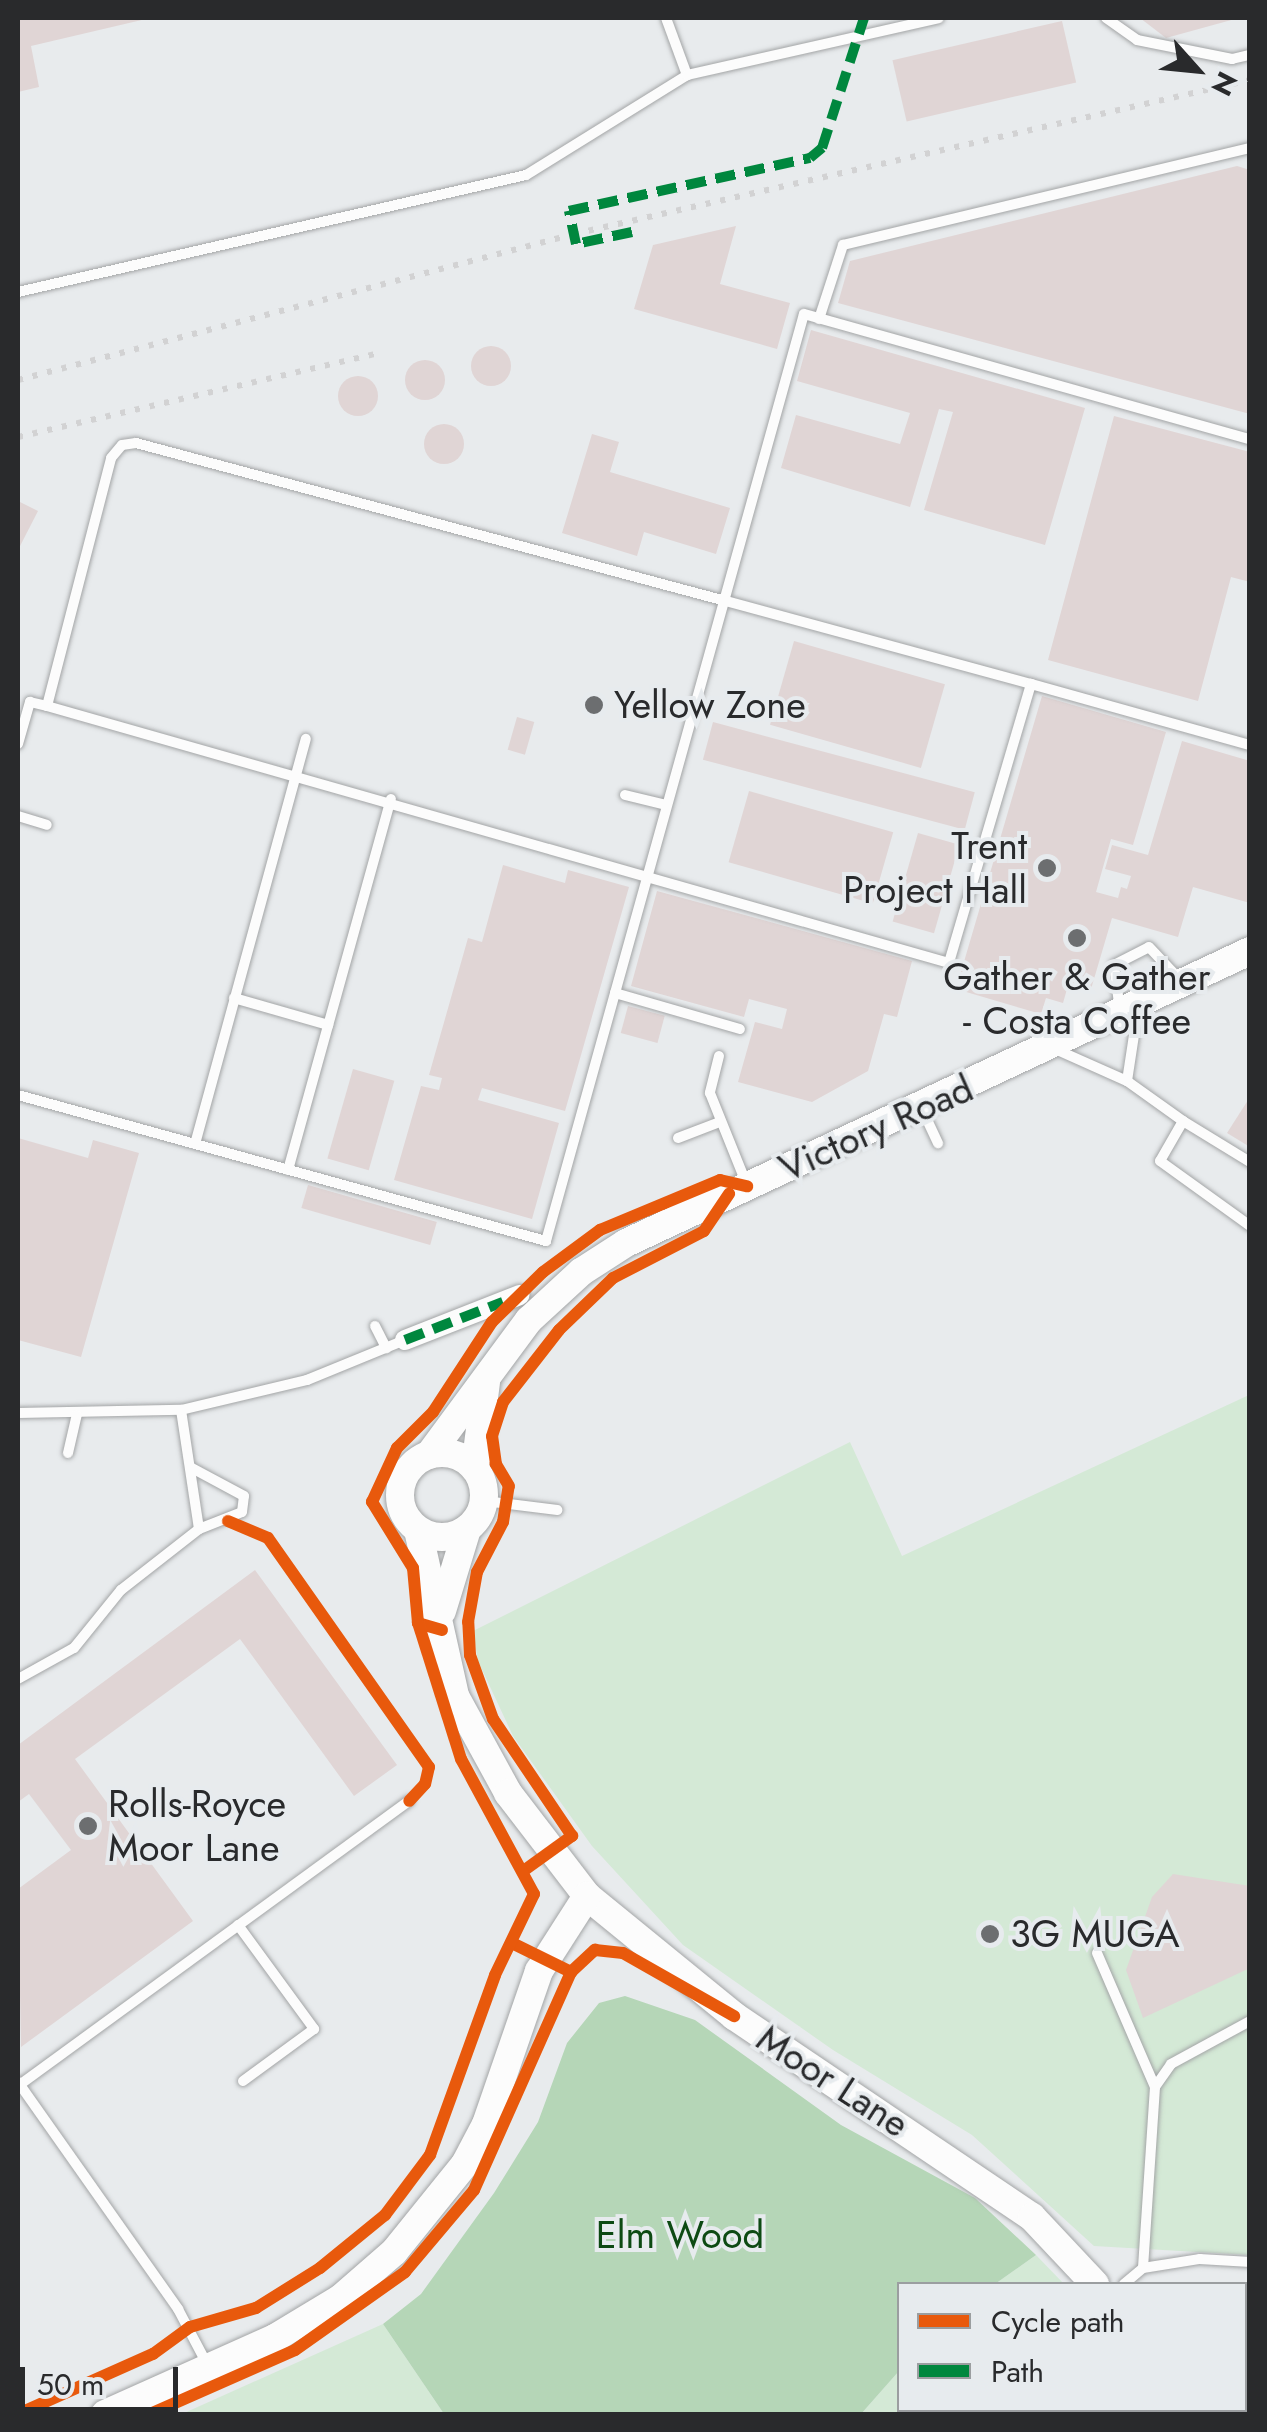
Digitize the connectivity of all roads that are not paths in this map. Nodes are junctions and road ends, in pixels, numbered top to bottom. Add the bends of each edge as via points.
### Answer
1 (666, 18) edge
2 (939, 18) edge
3 (1106, 18) edge
4 (1250, 55) edge
5 (687, 75) junction
6 (1250, 148) edge
7 (18, 292) edge
8 (819, 319) junction
9 (1250, 439) edge
10 (722, 600) junction
11 (1030, 684) junction
12 (47, 706) junction
13 (306, 739) dead end
14 (18, 744) edge
15 (1250, 745) edge
16 (296, 773) junction
17 (625, 794) dead end
18 (391, 799) junction
19 (666, 805) junction
20 (18, 816) edge
21 (46, 825) dead end
22 (647, 876) junction
23 (1250, 951) edge
24 (1184, 986) junction
25 (615, 992) junction
26 (234, 998) junction
27 (1130, 1012) junction
28 (328, 1025) junction
29 (740, 1029) dead end
30 (1053, 1048) junction
31 (719, 1056) dead end
32 (1127, 1081) junction
33 (18, 1095) edge
34 (921, 1107) junction
35 (720, 1122) junction
36 (1183, 1122) junction
37 (678, 1138) dead end
38 (195, 1144) junction
39 (938, 1144) dead end
40 (1250, 1162) edge
41 (288, 1170) junction
42 (747, 1186) junction
43 (1250, 1226) edge
44 (520, 1295) dead end
45 (376, 1326) dead end
46 (395, 1344) junction
47 (486, 1380) junction
48 (181, 1410) junction
49 (18, 1413) edge
50 (76, 1415) junction
51 (68, 1453) dead end
52 (428, 1455) junction
53 (192, 1468) junction
54 (475, 1468) junction
55 (484, 1501) junction
56 (558, 1510) dead end
57 (199, 1529) junction
58 (418, 1530) junction
59 (468, 1530) junction
60 (441, 1613) junction
61 (18, 1679) edge
62 (409, 1800) dead end
63 (587, 1896) junction
64 (238, 1925) junction
65 (1096, 1953) dead end
66 (1250, 2021) edge
67 (242, 2081) dead end
68 (18, 2085) edge
69 (1155, 2087) junction
70 (1250, 2262) edge
71 (1142, 2268) junction
72 (1093, 2282) edge
73 (1126, 2282) edge
74 (209, 2369) junction
75 (105, 2414) edge

1 - 5 lane
2 - 5 lane
3 - 4 lane via 1137,40 1232,59
5 - 7 lane via 526,175
6 - 8 lane via 843,245
8 - 9 lane
8 - 10 lane via 804,314
10 - 11 lane
10 - 12 lane via 136,443 112,458
10 - 19 lane
11 - 15 lane
11 - 22 lane via 949,962
12 - 14 lane via 30,702
12 - 16 lane
13 - 16 lane
16 - 18 lane
16 - 26 lane
17 - 19 lane
18 - 22 lane
18 - 28 lane
19 - 22 lane
20 - 21 lane
22 - 25 lane
23 - 24 street, Victory Road
24 - 27 street, Victory Road
24 - 27 lane via 1148,948 1114,965
25 - 29 lane
25 - 41 lane via 546,1241
26 - 28 lane
26 - 38 lane
27 - 30 street, Victory Road
27 - 32 lane
28 - 41 lane
30 - 32 lane
30 - 34 street, Victory Road
31 - 35 lane via 710,1094
32 - 36 lane
33 - 38 lane
34 - 39 lane
34 - 42 street, Victory Road
35 - 37 lane
35 - 42 lane
36 - 40 lane
36 - 43 lane via 1160,1161
38 - 41 lane
42 - 47 street, Victory Road via 581,1272 530,1320
44 - 46 street
45 - 46 lane
46 - 48 lane via 307,1380
47 - 52 street, Victory Road
47 - 54 street, Victory Road
48 - 50 lane
48 - 53 lane
49 - 50 lane
50 - 51 lane
52 - 54 street via 454,1454
52 - 58 street via 410,1468 400,1490 404,1513
53 - 57 lane
53 - 57 lane via 244,1496 242,1512
54 - 55 street
55 - 56 lane
55 - 59 street
57 - 61 lane via 121,1590 74,1648
58 - 59 street via 443,1538
58 - 60 street, Moor Lane
59 - 60 street, Moor Lane
60 - 63 street, Moor Lane via 455,1696 480,1747 542,1842
62 - 64 lane
63 - 72 street, Moor Lane via 734,2016 1032,2218
63 - 74 street via 538,1970 486,2124 431,2210 342,2298
64 - 67 lane via 314,2030
64 - 68 lane
65 - 69 lane
66 - 69 lane via 1170,2064
68 - 74 lane via 184,2318
69 - 71 lane
70 - 71 lane via 1200,2259
71 - 73 lane
74 - 75 street

